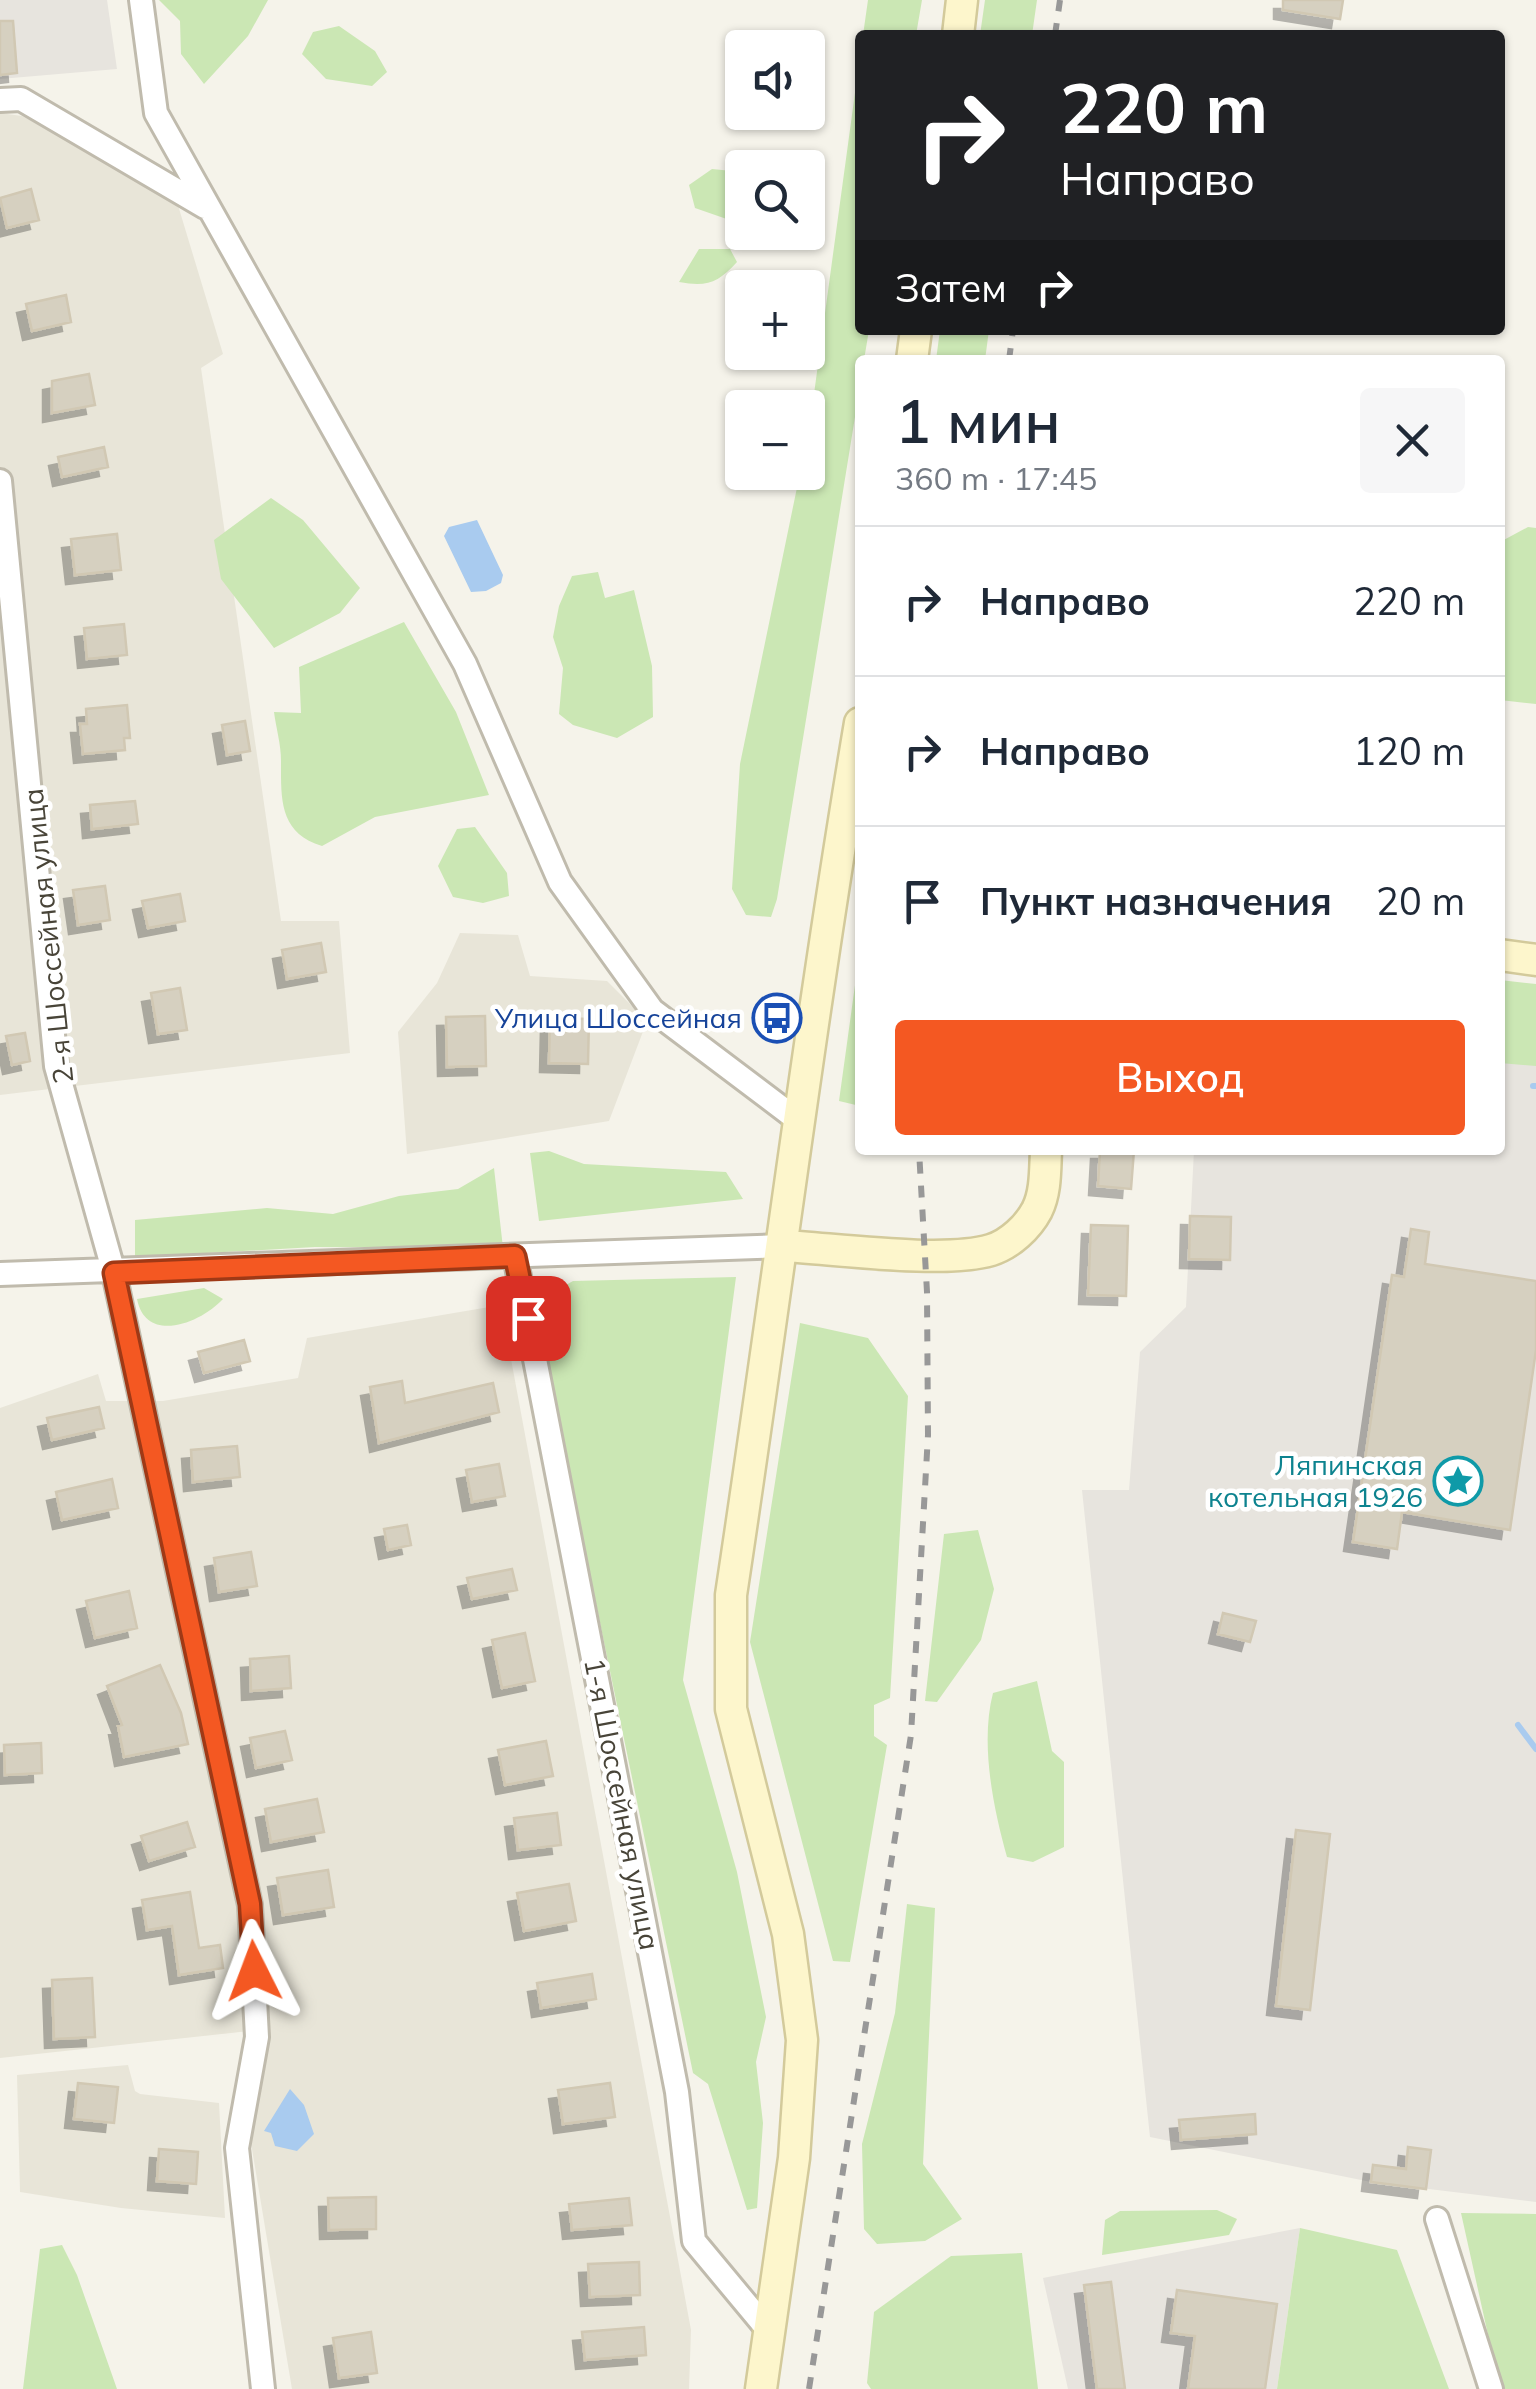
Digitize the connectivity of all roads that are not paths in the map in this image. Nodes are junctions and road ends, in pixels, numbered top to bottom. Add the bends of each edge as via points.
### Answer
1 (141, 0) edge
2 (962, 0) edge
3 (959, 30) edge
4 (0, 100) edge
5 (208, 208) junction
6 (0, 480) edge
7 (855, 756) edge
8 (1505, 956) edge
9 (1536, 960) edge
10 (799, 1121) junction
11 (1046, 1155) edge
12 (784, 1246) junction
13 (515, 1256) junction
14 (114, 1273) junction
15 (0, 1274) edge
16 (1437, 2219) dead end
17 (768, 2330) junction
18 (262, 2389) edge
19 (761, 2389) edge
20 (1492, 2389) edge

1 - 5 street via 156,113
2 - 3 main road
4 - 5 street via 21,98
5 - 10 street via 465,664 560,882 652,1010
6 - 14 street, 2-я Шоссейная улица via 56,1066
7 - 10 main road
8 - 9 main road
10 - 12 main road
11 - 12 main road via 1037,1210 1018,1234 992,1250 926,1255
12 - 13 street
12 - 17 main road via 728,1651 731,1709 788,1934 802,2040 794,2158
13 - 14 street
13 - 17 street, 1-я Шоссейная улица via 677,2092 694,2241
14 - 15 street
14 - 18 street, 2-я Шоссейная улица via 250,1904 257,2037 236,2148
16 - 20 street
17 - 19 main road

